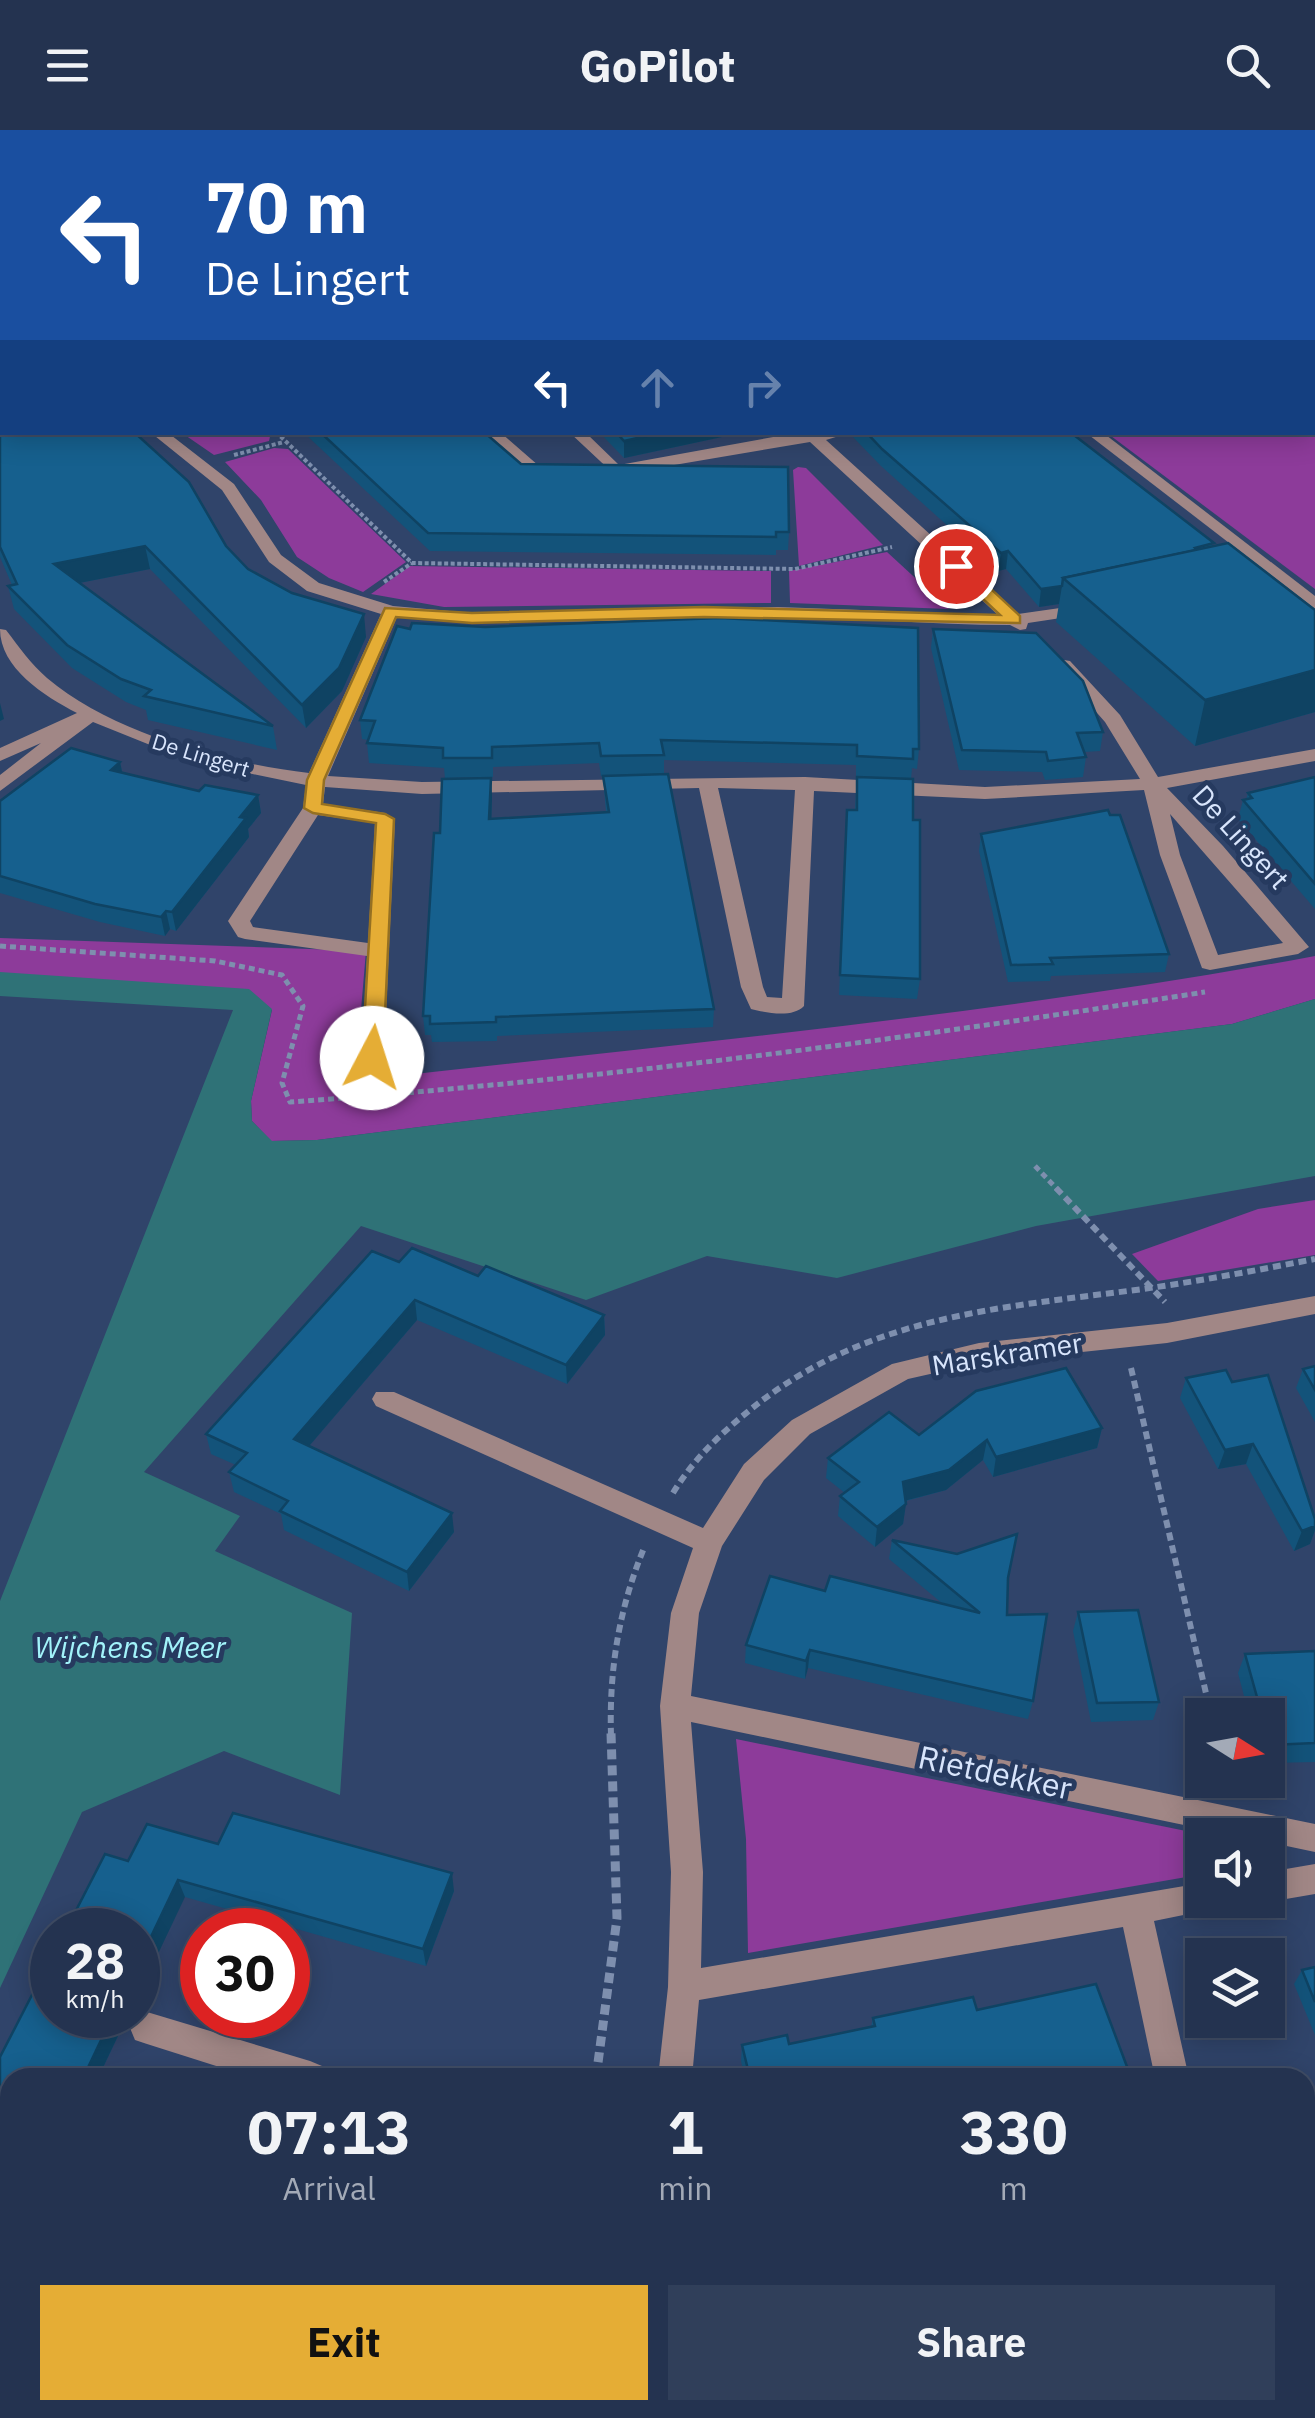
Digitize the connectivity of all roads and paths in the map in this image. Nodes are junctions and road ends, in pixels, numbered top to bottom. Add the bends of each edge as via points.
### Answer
1 (161, 435) edge
2 (279, 435) edge
3 (494, 435) edge
4 (579, 435) edge
5 (810, 435) edge
6 (1096, 435) edge
7 (286, 441) junction
8 (202, 464) junction
9 (615, 470) junction
10 (928, 539) junction
11 (1315, 604) edge
12 (1111, 605) edge
13 (390, 611) junction
14 (1028, 632) junction
15 (0, 634) edge
16 (90, 714) junction
17 (0, 754) edge
18 (1315, 755) edge
19 (316, 780) junction
20 (708, 782) junction
21 (805, 783) junction
22 (0, 785) edge
23 (1153, 785) junction
24 (313, 808) junction
25 (0, 946) edge
26 (379, 950) junction
27 (1211, 991) dead end
28 (372, 1058) dead end
29 (1036, 1166) dead end
30 (1315, 1259) edge
31 (1152, 1288) junction
32 (1004, 1304) dead end
33 (1315, 1305) edge
34 (1190, 1328) junction
35 (1124, 1337) junction
36 (385, 1399) dead end
37 (657, 1522) junction
38 (709, 1543) junction
39 (1207, 1698) edge
40 (675, 1706) junction
41 (1188, 1818) edge
42 (1285, 1834) edge
43 (1315, 1838) edge
44 (1315, 1879) edge
45 (1285, 1884) edge
46 (1185, 1901) edge
47 (1135, 1909) junction
48 (684, 1986) junction
49 (160, 2032) edge
50 (278, 2068) edge
51 (597, 2068) edge
52 (676, 2068) edge
53 (1170, 2068) edge

1 - 8 street
2 - 7 path
3 - 9 street via 535,470
4 - 9 street
5 - 9 street
5 - 10 street, De Lingert
6 - 11 street via 1259,569
7 - 8 path
7 - 10 path via 412,564 796,569
8 - 13 street via 248,512 275,558 313,587
10 - 14 street, De Lingert
12 - 14 street
13 - 14 street via 472,618 704,612
13 - 19 street
14 - 23 street, De Lingert via 1113,720
15 - 16 street, De Lingert via 28,670
16 - 17 street
16 - 19 street, De Lingert via 164,748
16 - 22 street
18 - 23 street, De Lingert
19 - 20 street, De Lingert via 482,790
19 - 24 street
20 - 21 street, De Lingert
20 - 21 street via 752,987 760,1004 792,1006
21 - 23 street, De Lingert via 982,793
23 - 23 street, De Lingert via 1210,964 1298,947 1216,850
24 - 26 street via 385,819
24 - 26 street via 239,921 246,932
25 - 27 path via 214,961 282,975 303,1006 282,1083 290,1102 481,1090
26 - 28 street
29 - 31 path
30 - 31 path
31 - 32 path
31 - 34 path
33 - 34 street, Marskramer
34 - 35 street, Marskramer
35 - 38 street, Marskramer via 979,1352 884,1380 801,1427 754,1472
35 - 39 path
36 - 37 street
37 - 38 street
37 - 51 path via 626,1582 616,1636 616,1921
38 - 40 street, Marskramer via 686,1612
40 - 41 street, Rietdekker
40 - 48 street, Marskramer via 687,1872
42 - 43 street, Rietdekker
44 - 45 street
46 - 47 street
47 - 48 street
47 - 53 street
48 - 52 street, Marskramer
49 - 50 street

